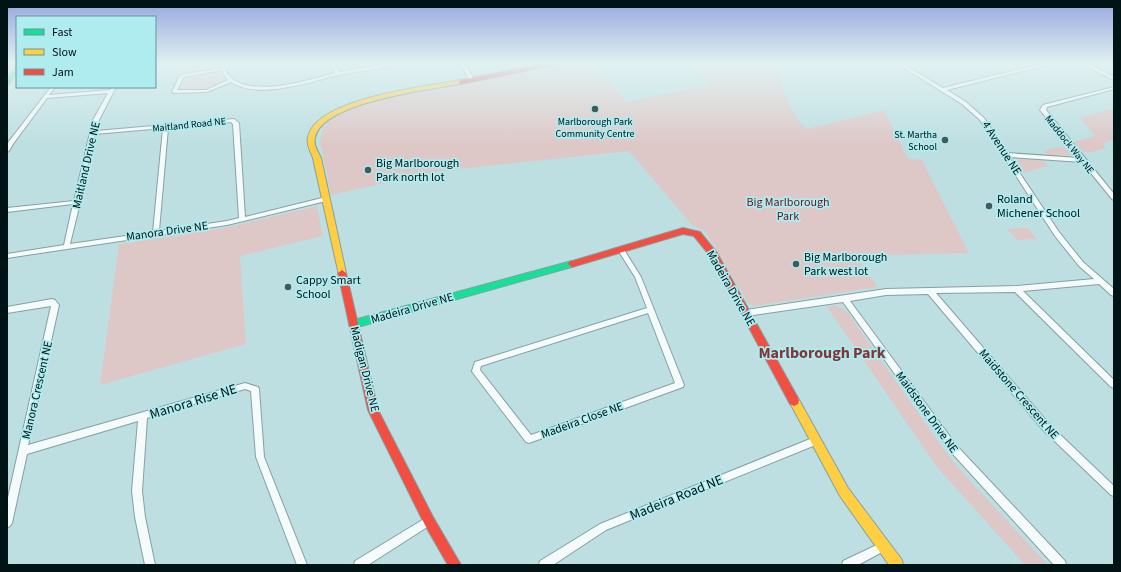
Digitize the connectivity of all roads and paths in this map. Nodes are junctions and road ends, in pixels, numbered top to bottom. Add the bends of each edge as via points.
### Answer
1 (113, 89) edge
2 (51, 90) edge
3 (107, 90) edge
4 (175, 90) edge
5 (210, 90) edge
6 (420, 90) edge
7 (942, 90) edge
8 (1108, 90) edge
9 (46, 97) junction
10 (166, 126) junction
11 (93, 133) junction
12 (7, 150) edge
13 (1007, 155) junction
14 (1083, 160) junction
15 (1114, 198) edge
16 (326, 199) junction
17 (78, 202) junction
18 (7, 210) edge
19 (242, 220) junction
20 (156, 233) junction
21 (67, 246) junction
22 (621, 250) junction
23 (7, 256) edge
24 (1100, 281) junction
25 (1016, 289) junction
26 (930, 291) junction
27 (1114, 293) edge
28 (845, 299) junction
29 (7, 310) edge
30 (650, 310) junction
31 (746, 313) junction
32 (354, 324) junction
33 (1114, 385) edge
34 (143, 416) junction
35 (815, 441) junction
36 (23, 451) junction
37 (1114, 492) edge
38 (429, 521) junction
39 (7, 523) edge
40 (883, 547) junction
41 (150, 565) edge
42 (302, 565) edge
43 (359, 565) edge
44 (455, 565) edge
45 (544, 565) edge
46 (846, 565) edge
47 (898, 565) edge
48 (1061, 565) edge

1 - 11 street, Maitland Drive NE via 96,120
2 - 9 street
3 - 9 street
4 - 5 street via 174,92
6 - 16 main road, Madigan Drive NE via 357,102 326,118 317,128 311,144 317,158
7 - 13 street, 4 Avenue NE via 964,103 982,119
8 - 14 street, Maddock Way NE via 1045,106 1043,110
9 - 12 street
10 - 11 street, Maitland Road NE
10 - 19 street, Maitland Road NE via 232,120 236,123
10 - 20 street
11 - 17 street, Maitland Drive NE
13 - 14 street
13 - 24 street, 4 Avenue NE via 1057,234 1081,264
14 - 15 street, Maddock Way NE
16 - 19 street, Manora Drive NE
16 - 32 main road, Madigan Drive NE
17 - 18 street
17 - 21 street, Maitland Drive NE
19 - 20 street, Manora Drive NE
20 - 21 street, Manora Drive NE
21 - 23 street, Manora Drive NE
22 - 30 street, Madeira Close NE via 635,272
22 - 31 main road, Madeira Drive NE via 683,231 697,234 714,255
22 - 32 main road, Madeira Drive NE
24 - 25 street
24 - 27 street, 4 Avenue NE
25 - 26 street
25 - 33 street
26 - 28 street via 886,292
26 - 37 street, Maidstone Crescent NE via 1047,428
28 - 31 street
28 - 48 street, Maidstone Drive NE via 954,449
29 - 36 street, Manora Crescent NE via 52,302 55,305
30 - 30 street, Madeira Close NE via 680,385 529,439 476,371 478,364
31 - 35 main road, Madeira Drive NE
32 - 38 main road, Madigan Drive NE via 373,410
34 - 36 street, Manora Rise NE
34 - 41 street via 137,491
34 - 42 street, Manora Rise NE via 245,386 255,389 260,457
35 - 40 main road, Madeira Drive NE via 844,492
35 - 45 street, Madeira Road NE via 603,527
36 - 39 street, Manora Crescent NE
38 - 43 street
38 - 44 main road, Madigan Drive NE
40 - 46 street
40 - 47 main road, Madeira Drive NE

